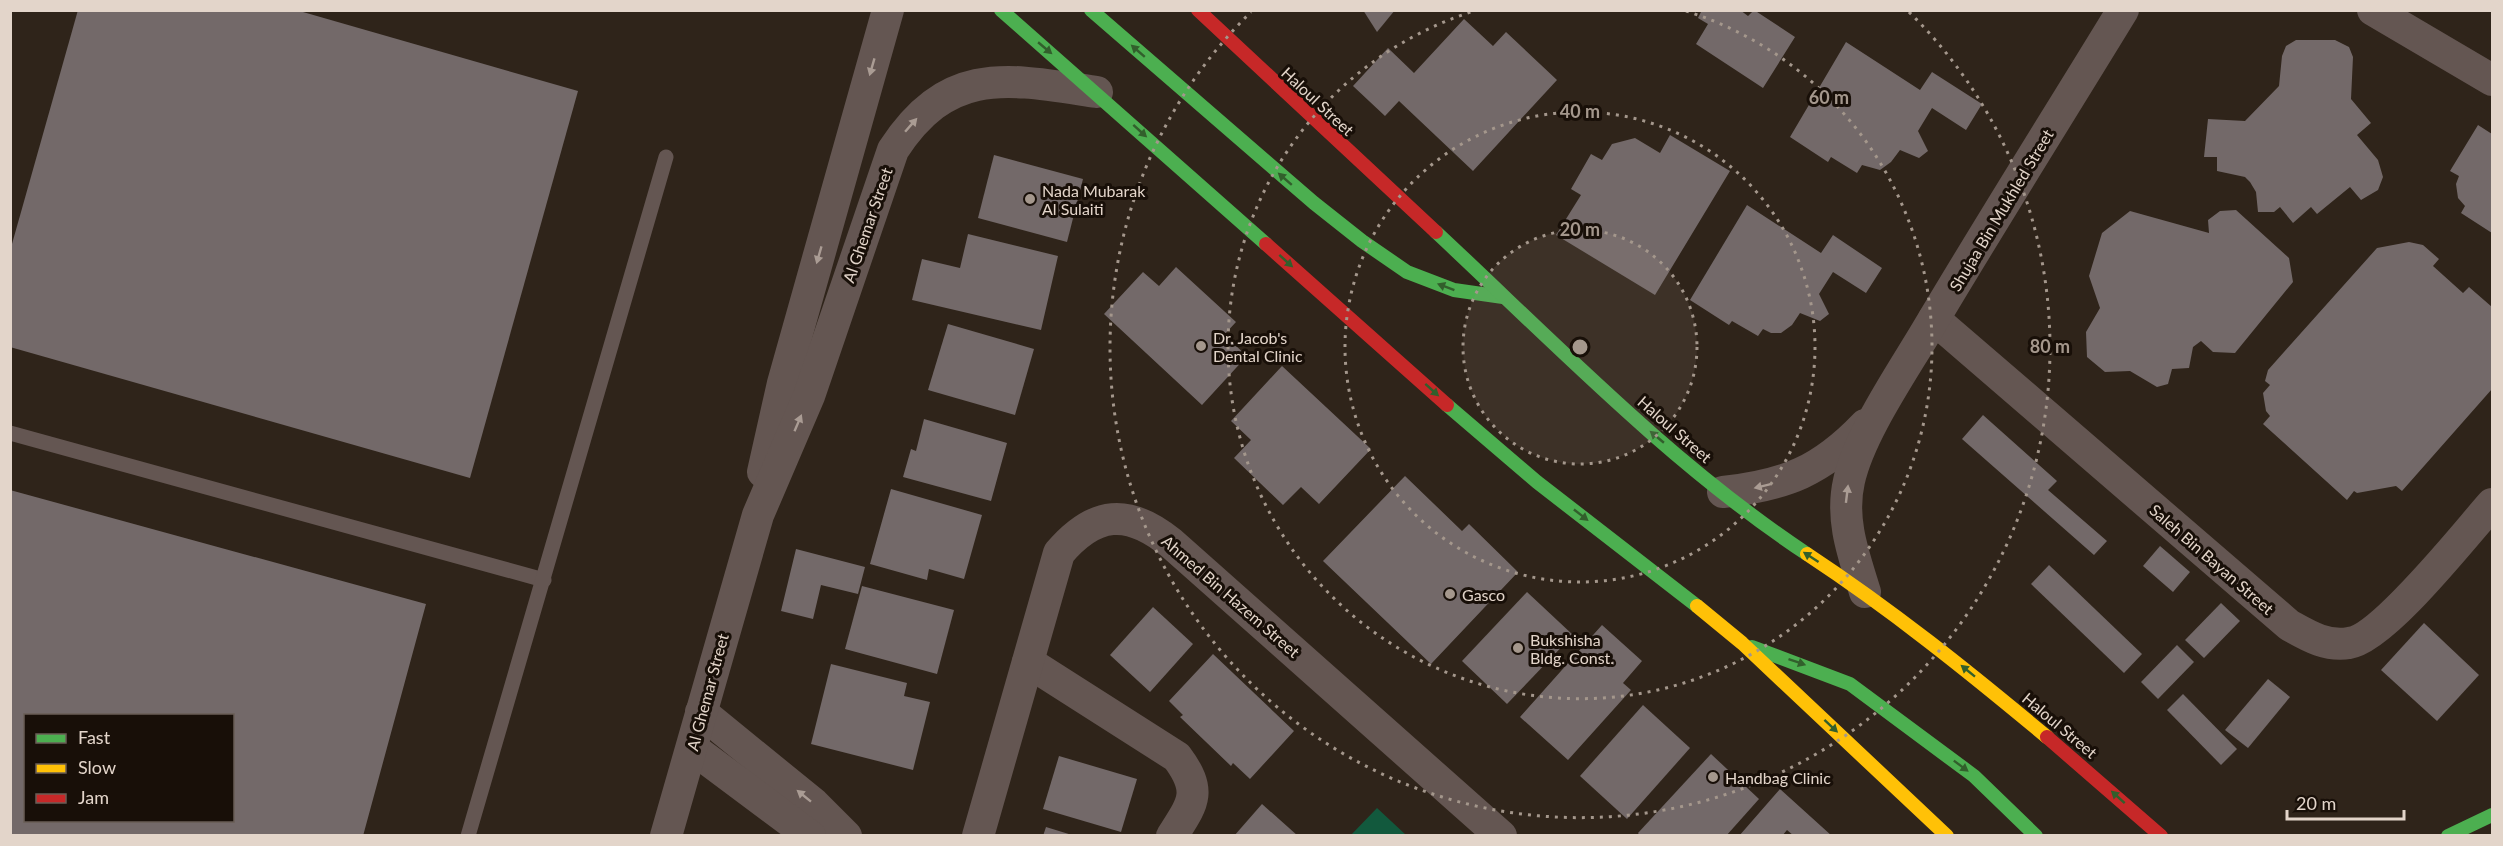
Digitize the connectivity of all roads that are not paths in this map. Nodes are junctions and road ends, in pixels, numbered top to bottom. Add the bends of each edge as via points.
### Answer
1 (888, 10) edge
2 (1001, 10) edge
3 (1091, 10) edge
4 (1198, 10) edge
5 (2122, 10) edge
6 (2373, 10) edge
7 (2493, 80) edge
8 (1097, 92) junction
9 (666, 157) dead end
10 (1503, 297) junction
11 (1934, 319) junction
12 (1880, 410) junction
13 (10, 433) edge
14 (1723, 492) junction
15 (2493, 504) edge
16 (758, 515) junction
17 (544, 580) junction
18 (1865, 592) junction
19 (1742, 643) junction
20 (1029, 662) junction
21 (701, 711) junction
22 (692, 748) junction
23 (2493, 815) edge
24 (468, 836) edge
25 (666, 836) edge
26 (810, 836) edge
27 (846, 836) edge
28 (978, 836) edge
29 (1172, 836) edge
30 (1501, 836) edge
31 (1947, 836) edge
32 (2036, 836) edge
33 (2162, 836) edge
34 (2448, 836) edge

1 -> 16 street, Al Ghemar Street via 774,416 764,458
2 -> 8 main road
10 -> 3 main road via 1454,290 1407,272 1314,203
4 - 10 main road, Haloul Street
5 - 11 street, Shujaa Bin Mukhled Street
6 - 7 street
16 -> 8 street, Al Ghemar Street via 809,396 893,150 908,127 951,93 977,84 1005,80
8 -> 19 main road via 1510,460
9 - 17 lane
14 -> 10 main road, Haloul Street via 1647,429
11 - 12 street, Shujaa Bin Mukhled Street
11 - 15 street, Saleh Bin Bayan Street via 2289,625 2317,641 2350,643 2376,630
12 -> 14 street, Shujaa Bin Mukhled Street via 1840,452 1813,468 1785,481
18 -> 12 street, Shujaa Bin Mukhled Street via 1851,546 1846,502 1856,460
13 - 17 lane
18 -> 14 main road, Haloul Street via 1771,530
16 - 21 street, Al Ghemar Street
17 - 24 lane
33 -> 18 main road, Haloul Street via 2019,713
19 -> 31 main road
19 -> 32 main road via 1850,684 1974,776
20 - 28 street, Ahmed Bin Hazem Street
20 - 29 street via 1177,757 1191,775 1193,803
20 - 30 street, Ahmed Bin Hazem Street via 1059,553 1076,533 1099,521 1125,519 1150,526
21 - 22 street, Al Ghemar Street
27 -> 21 street via 814,804
22 - 25 street, Al Ghemar Street
22 - 26 street
23 - 34 main road

